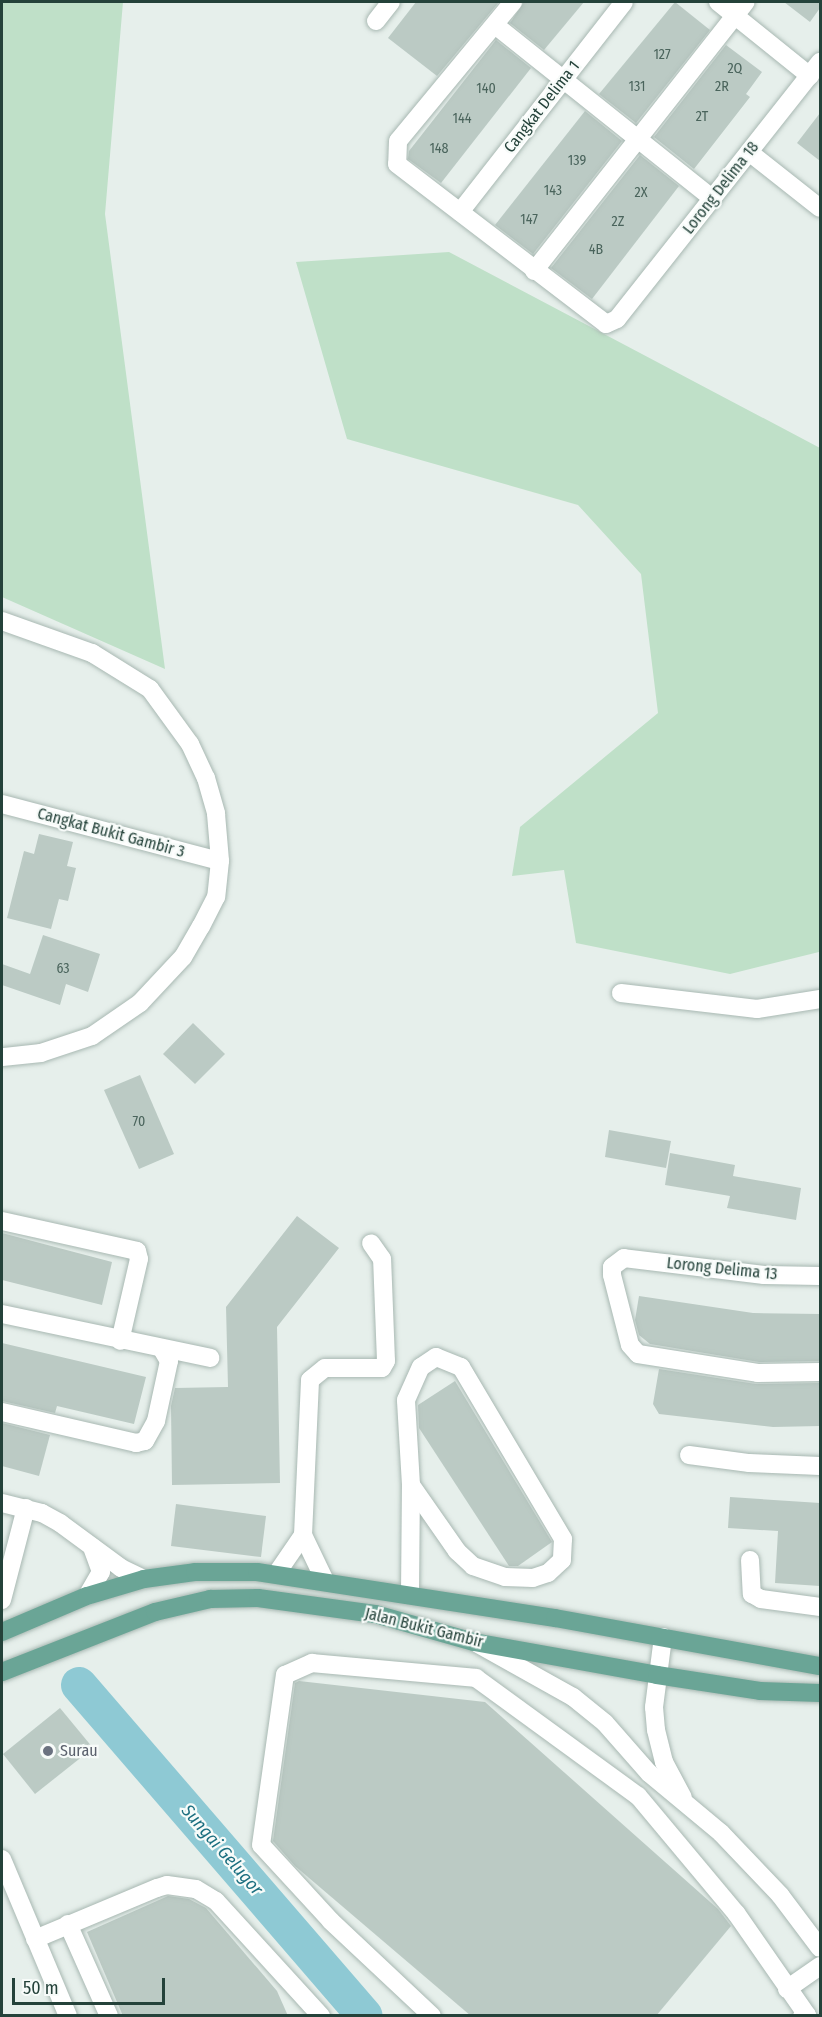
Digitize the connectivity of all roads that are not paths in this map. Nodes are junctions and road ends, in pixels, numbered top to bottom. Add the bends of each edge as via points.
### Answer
1 (391, 2) edge
2 (513, 2) edge
3 (624, 2) edge
4 (718, 2) edge
5 (741, 8) edge
6 (376, 21) dead end
7 (495, 25) junction
8 (815, 69) edge
9 (563, 80) junction
10 (638, 139) junction
11 (749, 152) junction
12 (713, 199) junction
13 (820, 207) edge
14 (460, 212) junction
15 (534, 271) junction
16 (2, 621) edge
17 (2, 804) edge
18 (220, 861) junction
19 (621, 993) dead end
20 (820, 999) edge
21 (2, 1057) edge
22 (2, 1221) edge
23 (371, 1243) dead end
24 (820, 1276) edge
25 (2, 1314) edge
26 (120, 1341) junction
27 (163, 1351) junction
28 (210, 1358) dead end
29 (820, 1372) edge
30 (2, 1412) edge
31 (689, 1455) dead end
32 (820, 1466) edge
33 (411, 1485) junction
34 (2, 1503) edge
35 (26, 1508) junction
36 (303, 1534) junction
37 (91, 1546) junction
38 (750, 1560) dead end
39 (277, 1573) junction
40 (144, 1579) junction
41 (325, 1581) junction
42 (410, 1595) junction
43 (87, 1596) junction
44 (2, 1600) edge
45 (820, 1607) edge
46 (2, 1632) edge
47 (663, 1637) junction
48 (474, 1641) junction
49 (820, 1666) edge
50 (2, 1672) edge
51 (657, 1675) junction
52 (820, 1693) edge
53 (689, 1809) junction
54 (2, 1858) edge
55 (68, 1924) junction
56 (35, 1939) junction
57 (820, 1948) edge
58 (820, 1966) edge
59 (787, 1989) junction
60 (820, 2005) edge
61 (805, 2015) edge
62 (68, 2016) edge
63 (109, 2016) edge
64 (321, 2016) edge
65 (432, 2016) edge

1 - 6 street
2 - 7 street
3 - 9 street, Cangkat Delima 1
4 - 5 street
5 - 8 street
5 - 10 street
7 - 9 street
7 - 14 street via 398,141 397,164
8 - 11 street, Lorong Delima 18
9 - 10 street
9 - 14 street, Cangkat Delima 1
10 - 12 street
10 - 15 street
11 - 12 street, Lorong Delima 18
11 - 13 street
12 - 15 street, Lorong Delima 18 via 612,323 600,321
14 - 15 street
16 - 18 street via 93,653 150,689 190,744 206,778 216,814
17 - 18 street, Cangkat Bukit Gambir 3
18 - 21 street via 216,897 201,926 183,957 140,1003 92,1036 41,1053
19 - 20 street via 757,1009
22 - 26 street via 137,1251 140,1258
23 - 36 street via 382,1258 386,1361 382,1368 325,1368 310,1380
24 - 29 street, Lorong Delima 13 via 764,1275 624,1258 612,1267 630,1345 638,1354 758,1372
25 - 26 street
26 - 27 street via 152,1345
27 - 28 street
27 - 30 street via 169,1361 156,1421 145,1440 136,1443
31 - 32 street via 748,1463
33 - 33 street via 404,1421 411,1381 421,1367 436,1357 450,1360 461,1367 563,1539 562,1560 548,1573 533,1578 505,1577 473,1566 457,1551
33 - 42 street
34 - 35 street
35 - 37 street via 60,1523
35 - 44 street
36 - 39 street
36 - 41 street
37 - 40 street via 130,1574
37 - 43 street via 101,1572
38 - 45 street via 753,1594 761,1599
39 - 40 main road, Jalan Bukit Gambir via 195,1572
39 - 41 main road, Jalan Bukit Gambir
40 - 43 main road, Jalan Bukit Gambir
41 - 42 main road, Jalan Bukit Gambir
42 - 47 main road, Jalan Bukit Gambir
43 - 46 main road, Jalan Bukit Gambir
47 - 49 main road, Jalan Bukit Gambir
47 - 51 street
48 - 50 main road, Jalan Bukit Gambir via 375,1614 258,1598 210,1599 155,1612
48 - 51 main road, Jalan Bukit Gambir
48 - 53 street via 573,1697
51 - 52 main road, Jalan Bukit Gambir via 760,1691
51 - 53 street via 656,1730 664,1762
53 - 57 street via 721,1833 780,1894
54 - 56 street
55 - 56 street
55 - 63 street
55 - 64 street via 167,1885 196,1889 216,1900
56 - 62 street
58 - 59 street
59 - 61 street
59 - 65 street via 736,1913 638,1796 476,1678 312,1664 285,1675 261,1845 331,1920
60 - 61 street

